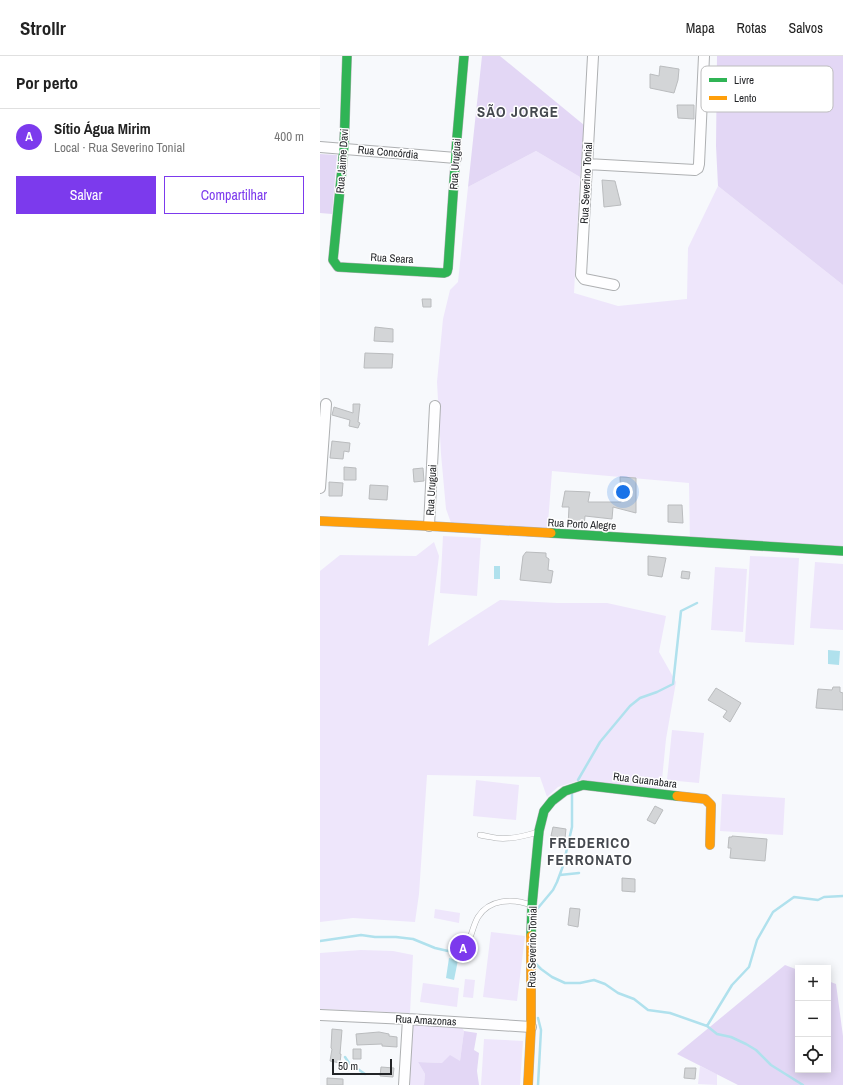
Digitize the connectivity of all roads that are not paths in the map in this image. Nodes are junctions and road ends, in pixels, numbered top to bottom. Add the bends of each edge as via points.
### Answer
1 (347, 56) edge
2 (464, 56) edge
3 (593, 56) edge
4 (704, 56) edge
5 (704, 66) edge
6 (701, 112) edge
7 (320, 147) edge
8 (344, 148) junction
9 (456, 158) junction
10 (586, 164) junction
11 (335, 264) joint
12 (447, 272) joint
13 (614, 285) dead end
14 (326, 404) dead end
15 (435, 406) dead end
16 (320, 488) edge
17 (320, 521) edge
18 (429, 526) junction
19 (843, 552) edge
20 (544, 811) joint
21 (539, 831) junction
22 (480, 834) dead end
23 (710, 845) dead end
24 (532, 905) junction
25 (471, 935) dead end
26 (320, 1015) edge
27 (408, 1019) junction
28 (531, 1027) junction
29 (404, 1085) edge
30 (528, 1085) edge

1 - 8 street, Rua Jaime Davi
2 - 9 street, Rua Uruguai
3 - 10 street, Rua Severino Tonial
4 - 5 street
6 - 10 street via 699,164 695,170
7 - 8 street, Rua Concórdia
8 - 9 street, Rua Concórdia
8 - 11 street, Rua Jaime Davi via 333,260
9 - 12 street, Rua Uruguai
10 - 13 street, Rua Severino Tonial via 581,276 584,279
11 - 12 street, Rua Seara via 338,267
14 - 16 street
15 - 18 street, Rua Uruguai
17 - 18 street, Rua Porto Alegre
18 - 19 street, Rua Porto Alegre
20 - 21 street, Rua Severino Tonial
20 - 23 street, Rua Guanabara via 565,791 583,785 705,799 711,805
21 - 22 lane via 506,838
21 - 24 street, Rua Severino Tonial
24 - 25 lane via 513,900 500,901 485,909 478,917
24 - 28 street, Rua Severino Tonial
26 - 27 street, Rua Amazonas
27 - 28 street, Rua Amazonas
27 - 29 street
28 - 30 street, Rua Severino Tonial

